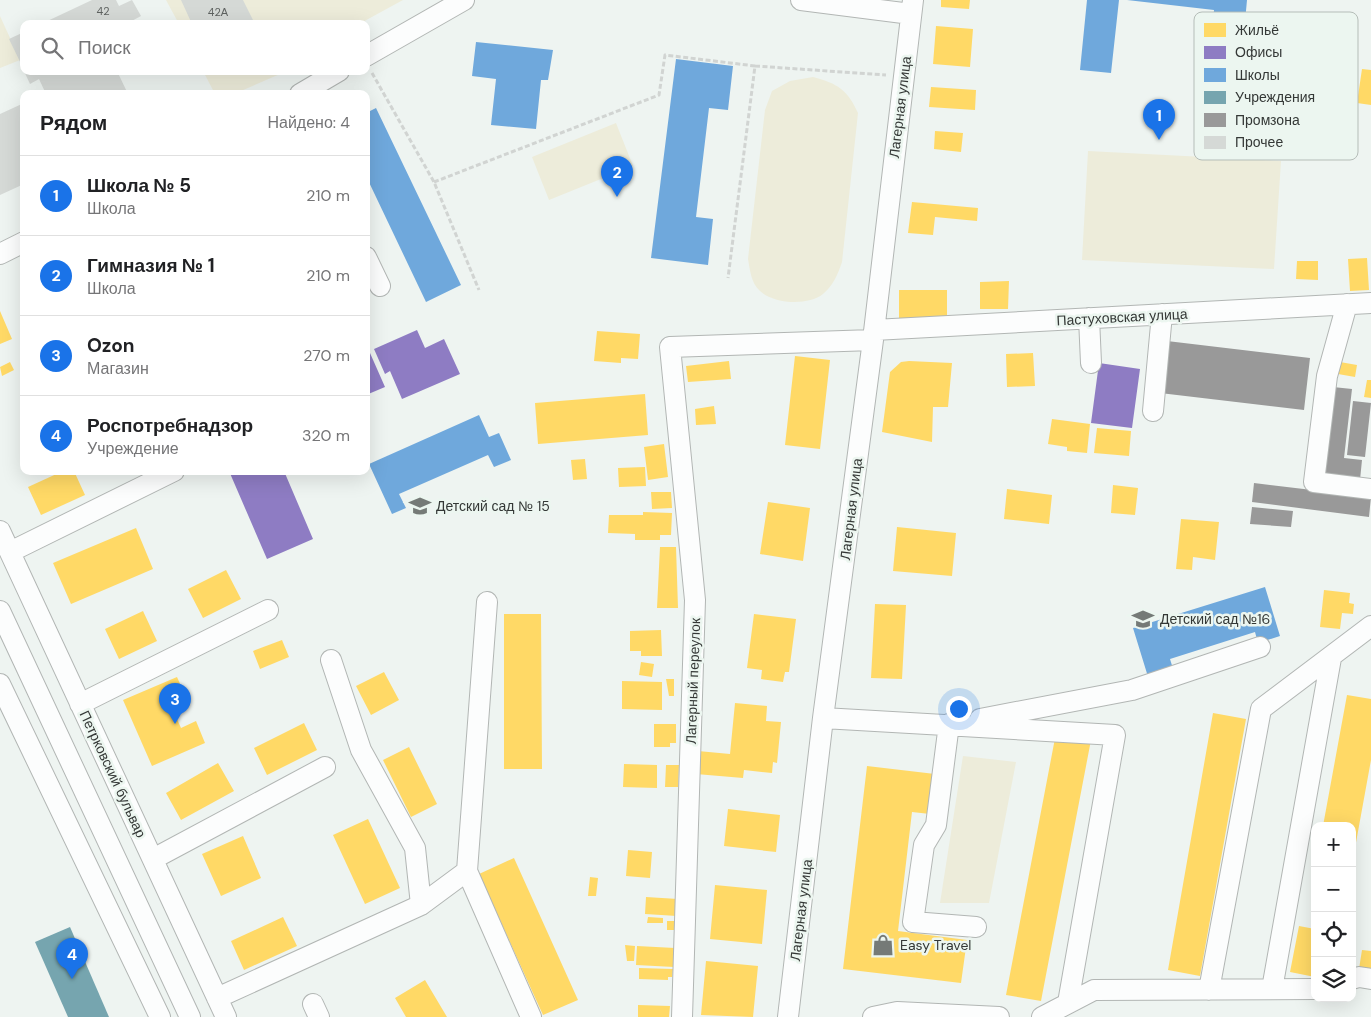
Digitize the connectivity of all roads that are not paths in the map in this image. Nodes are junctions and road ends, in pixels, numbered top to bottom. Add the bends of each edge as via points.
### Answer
1 (464, 0) edge
2 (801, 0) edge
3 (912, 7) edge
4 (370, 62) edge
5 (332, 75) edge
6 (307, 90) edge
7 (20, 244) edge
8 (0, 254) edge
9 (370, 265) edge
10 (380, 286) dead end
11 (1371, 303) edge
12 (1347, 304) junction
13 (1162, 314) junction
14 (1089, 318) junction
15 (874, 335) junction
16 (670, 347) joint
17 (1091, 363) dead end
18 (1153, 412) dead end
19 (166, 475) edge
20 (1371, 489) edge
21 (0, 531) edge
22 (10, 552) junction
23 (486, 602) dead end
24 (268, 610) dead end
25 (0, 611) edge
26 (1371, 626) edge
27 (1260, 647) dead end
28 (1331, 658) junction
29 (331, 660) dead end
30 (0, 684) edge
31 (80, 704) junction
32 (823, 718) junction
33 (954, 724) junction
34 (325, 767) dead end
35 (153, 859) junction
36 (467, 871) junction
37 (421, 905) junction
38 (976, 927) dead end
39 (1356, 978) edge
40 (1371, 979) edge
41 (1272, 989) junction
42 (1311, 989) edge
43 (1210, 990) junction
44 (217, 998) junction
45 (1068, 1003) junction
46 (898, 1015) edge
47 (160, 1017) edge
48 (190, 1017) edge
49 (226, 1017) edge
50 (532, 1017) edge
51 (682, 1017) edge
52 (788, 1017) edge
53 (873, 1017) edge
54 (999, 1017) edge
55 (1042, 1017) edge

1 - 4 street
2 - 3 street
3 - 15 street, Лагерная улица
5 - 6 street
7 - 8 street
9 - 10 street
11 - 12 street, Пастуховская улица
12 - 13 street, Пастуховская улица
12 - 20 street via 1327,376 1314,482
13 - 14 street, Пастуховская улица
13 - 18 street
14 - 15 street, Пастуховская улица
14 - 17 street
15 - 16 street, Пастуховская улица
15 - 32 street, Лагерная улица
16 - 51 street, Лагерный переулок via 695,600
19 - 22 street
21 - 22 street, Петрковский бульвар
22 - 31 street, Петрковский бульвар
23 - 36 street
24 - 31 street
25 - 48 street
26 - 28 street
27 - 33 street via 1132,690
28 - 41 street
28 - 43 street via 1261,709
29 - 37 street via 361,750 415,848
30 - 47 street
31 - 35 street, Петрковский бульвар
32 - 33 street
32 - 52 street, Лагерная улица
33 - 38 street via 936,825 924,845 913,922
33 - 45 street via 1115,735
34 - 35 street
35 - 44 street, Петрковский бульвар
36 - 37 street
36 - 50 street
37 - 44 street
39 - 40 street
41 - 42 street
41 - 43 street
43 - 45 street via 1094,990
44 - 49 street, Петрковский бульвар
45 - 55 street
46 - 53 street
46 - 54 street

